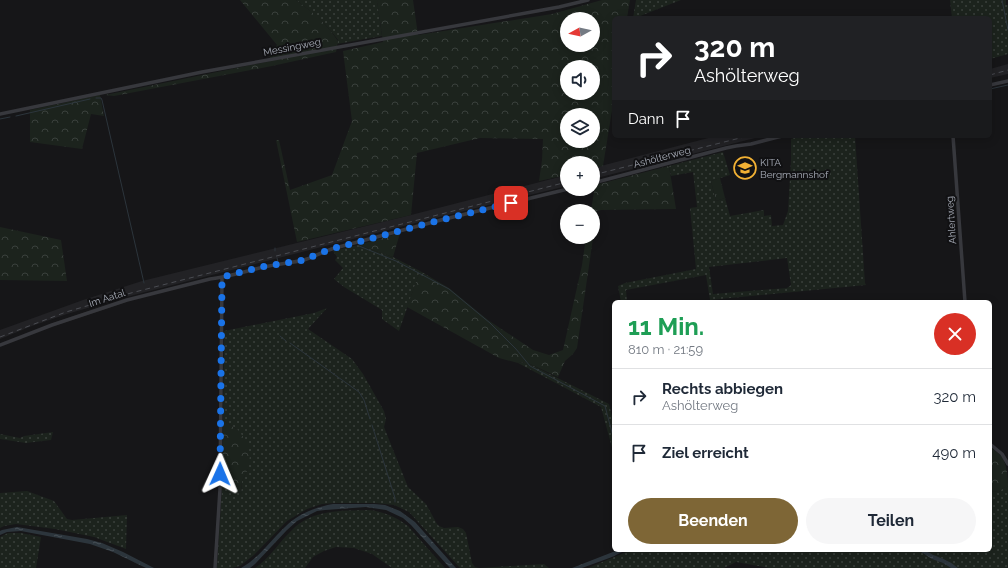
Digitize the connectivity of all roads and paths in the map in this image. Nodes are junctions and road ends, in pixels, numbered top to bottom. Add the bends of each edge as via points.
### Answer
1 (588, 0) edge
2 (1008, 81) edge
3 (992, 85) edge
4 (0, 114) edge
5 (774, 138) edge
6 (953, 138) edge
7 (600, 181) edge
8 (560, 191) edge
9 (222, 278) junction
10 (965, 300) edge
11 (0, 345) edge
12 (992, 446) edge
13 (1008, 464) edge
14 (215, 568) edge

1 - 4 street, Messingweg via 202,72
2 - 3 street
5 - 7 street, Ashölterweg
6 - 10 street, Ahlertweg
8 - 9 street via 328,250 304,260 266,266
9 - 11 street, Im Aatal via 127,300
9 - 14 street via 220,489
12 - 13 street via 1002,454

